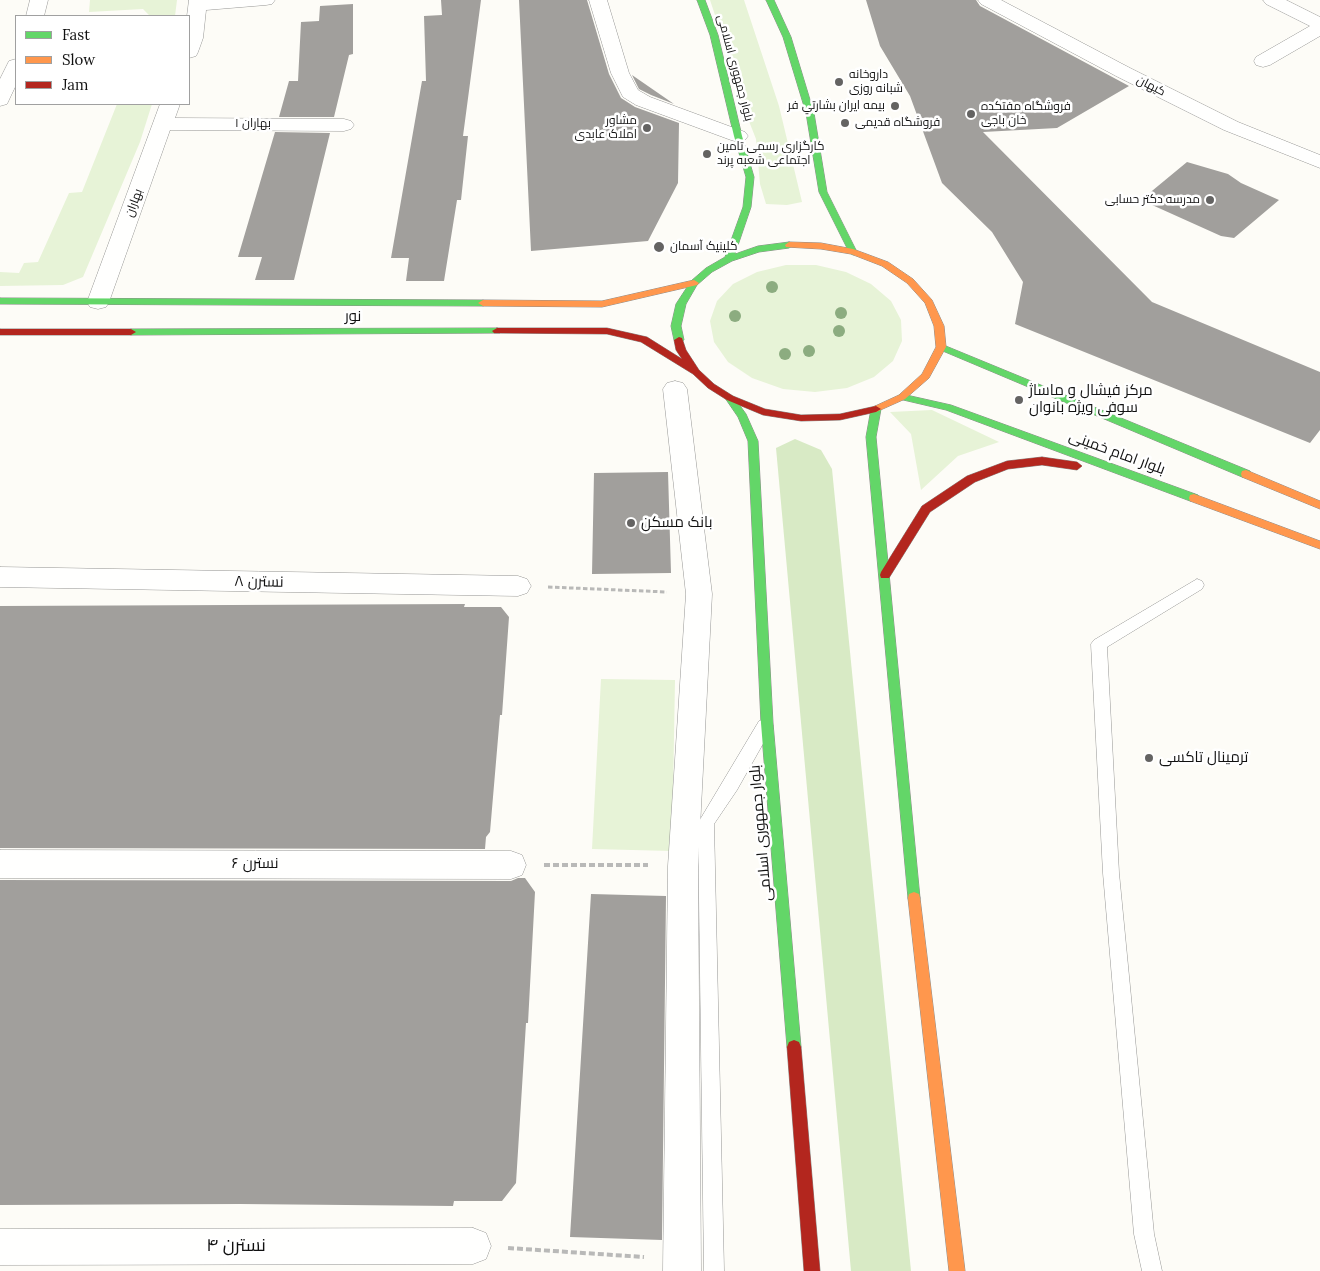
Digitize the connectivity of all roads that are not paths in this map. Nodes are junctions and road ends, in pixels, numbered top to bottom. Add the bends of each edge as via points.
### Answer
1 (39, 0) edge
2 (266, 0) edge
3 (598, 0) edge
4 (702, 0) edge
5 (770, 0) edge
6 (987, 0) edge
7 (1272, 0) edge
8 (198, 2) edge
9 (35, 15) edge
10 (1320, 24) edge
11 (1320, 28) edge
12 (190, 49) edge
13 (1263, 61) dead end
14 (15, 66) edge
15 (0, 100) edge
16 (170, 105) edge
17 (163, 124) junction
18 (344, 125) dead end
19 (738, 136) junction
20 (1320, 162) edge
21 (853, 252) junction
22 (729, 259) junction
23 (694, 283) junction
24 (0, 301) edge
25 (98, 302) junction
26 (0, 332) edge
27 (941, 347) junction
28 (686, 381) junction
29 (902, 397) junction
30 (730, 398) junction
31 (876, 409) junction
32 (1131, 473) junction
33 (1320, 505) edge
34 (1320, 545) edge
35 (885, 575) junction
36 (0, 577) edge
37 (1197, 585) dead end
38 (518, 586) road end
39 (767, 723) junction
40 (0, 864) edge
41 (511, 865) road end
42 (473, 1246) road end
43 (0, 1247) edge
44 (682, 1266) edge
45 (714, 1271) edge
46 (812, 1271) edge
47 (958, 1271) edge
48 (1152, 1271) edge

1 - 9 street
2 - 8 street
3 - 19 street via 620,73 630,93 643,101
4 - 19 main road, بلوار جمهوری اسلامی via 714,35
5 - 21 main road via 787,38 810,113 823,192
6 - 20 street, کیهان via 1231,126
7 - 10 street
8 - 12 street
11 - 13 street
14 - 15 street
16 - 17 street, بهاران
17 - 18 street, بهاران ۱
17 - 25 street, بهاران
19 - 22 main road, بلوار جمهوری اسلامی via 750,177 747,207
21 - 22 main road via 822,246 789,245 758,249
21 - 27 main road via 884,264 910,282 929,302 939,326
22 - 23 main road
23 - 25 main road, نور via 602,304
23 - 28 main road via 681,304 676,326
24 - 25 main road, نور
26 - 28 main road, نور via 607,331 644,339
27 - 29 main road via 926,376
27 - 33 main road, بلوار امام خمینی
28 - 30 main road via 711,386
28 - 44 street via 699,594 683,866
29 - 31 main road
29 - 32 main road, بلوار امام خمینی via 948,407
30 - 31 main road via 763,412 801,418 840,417
30 - 39 main road, بلوار جمهوری اسلامی via 743,416 753,441
31 - 35 main road via 871,437
32 - 34 main road, بلوار امام خمینی
32 - 35 main road via 1042,461 1007,465 971,479 926,510
35 - 47 main road via 915,910
36 - 38 street, نسترن ۸
37 - 48 lane via 1099,644 1111,873 1144,1234
39 - 45 lane via 706,823
39 - 46 main road, بلوار جمهوری اسلامی
40 - 41 street, نسترن ۶
42 - 43 street, نسترن ۴

